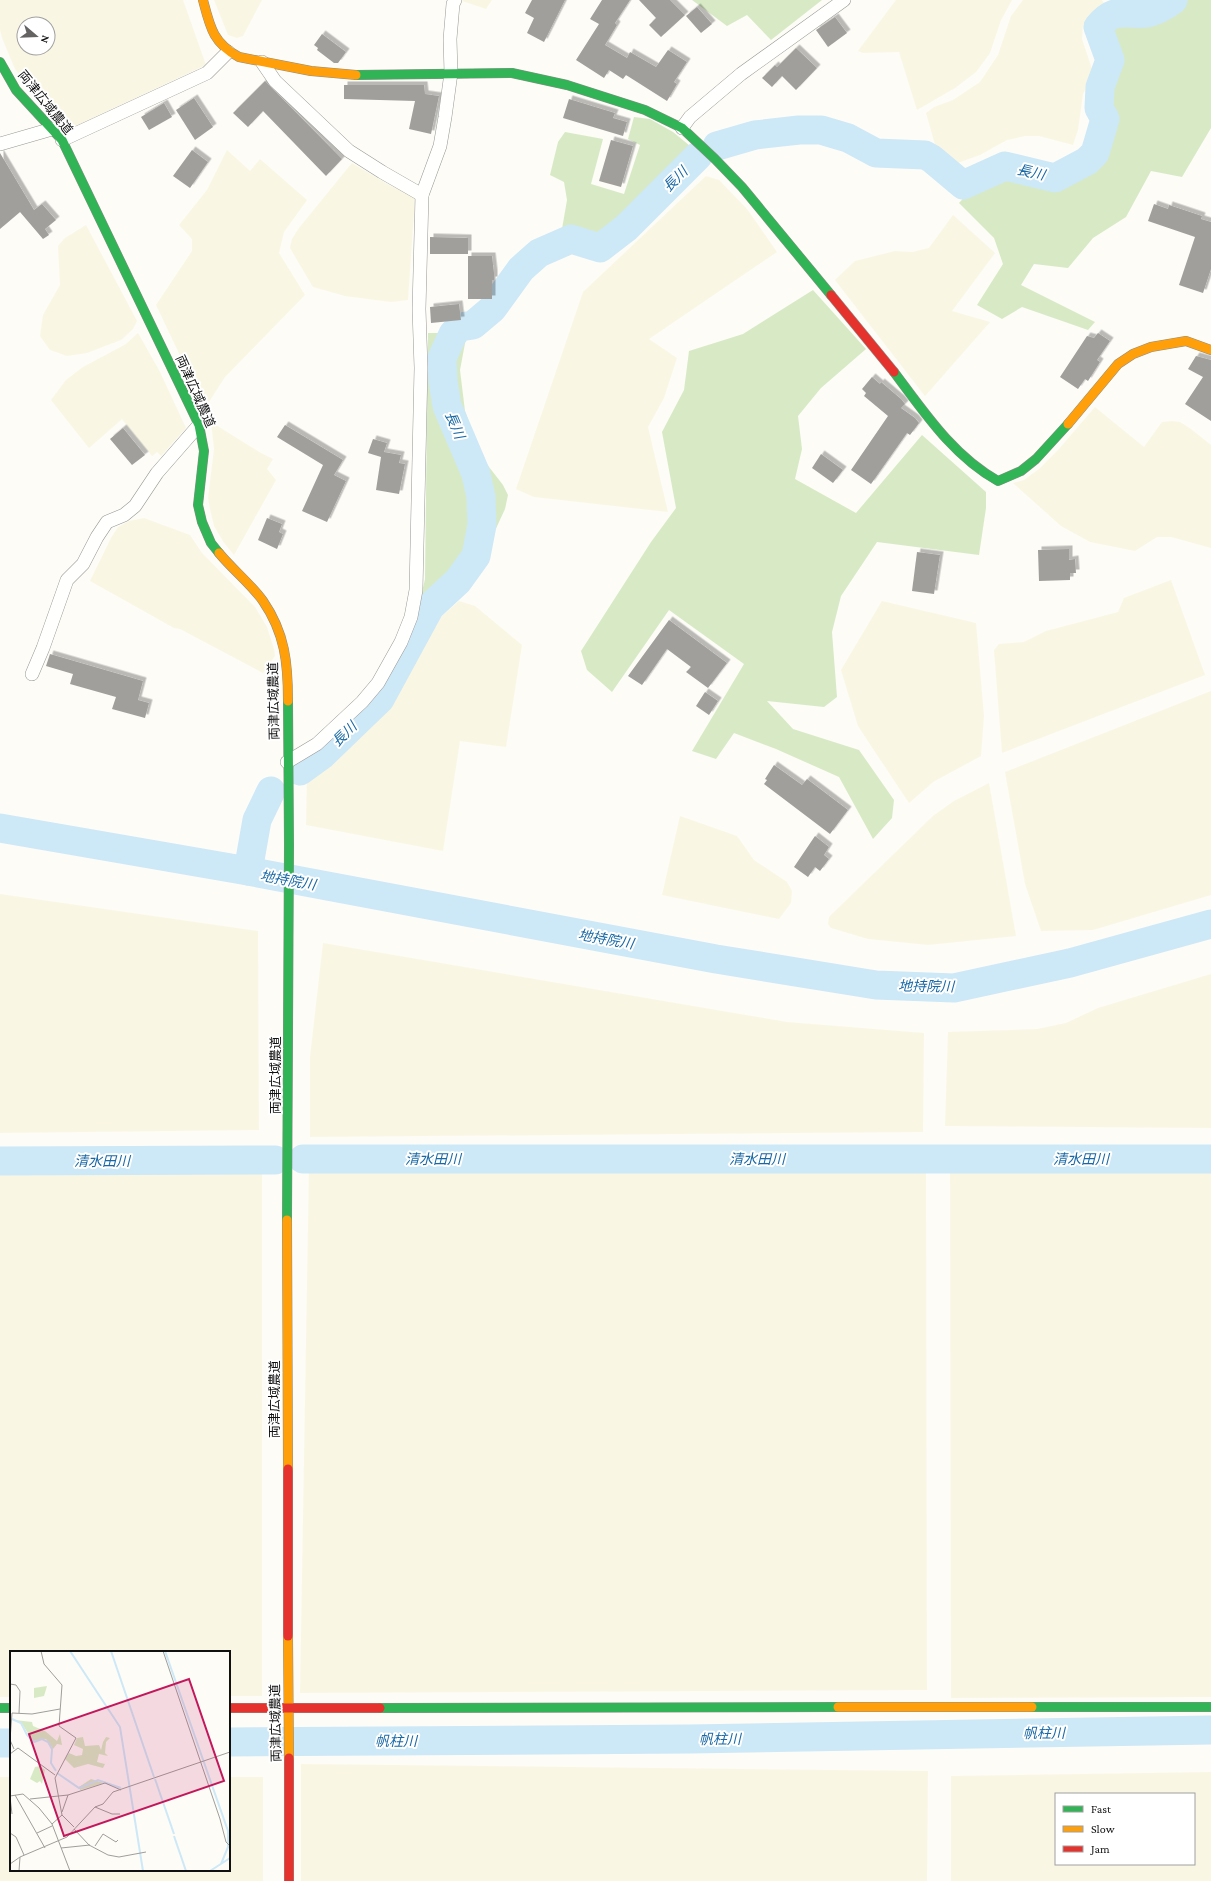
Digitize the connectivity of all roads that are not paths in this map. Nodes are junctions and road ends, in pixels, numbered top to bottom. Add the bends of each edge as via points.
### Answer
1 (203, 0) edge
2 (455, 0) edge
3 (844, 0) edge
4 (228, 52) junction
5 (0, 62) edge
6 (262, 62) junction
7 (451, 73) junction
8 (682, 128) junction
9 (52, 130) junction
10 (62, 140) junction
11 (0, 144) edge
12 (422, 195) junction
13 (1211, 350) edge
14 (199, 425) junction
15 (32, 674) dead end
16 (287, 762) junction
17 (1211, 1707) edge
18 (230, 1708) edge
19 (288, 1708) junction
20 (289, 1881) edge

1 - 4 street via 213,36
2 - 7 street via 450,39
3 - 8 street via 741,74 690,117
4 - 6 street
4 - 10 street via 207,73
5 - 9 street, 両津広域農道 via 16,90
6 - 7 street via 353,75
6 - 12 street via 275,81 350,151
7 - 8 street via 512,73 567,85 646,110
7 - 12 street via 440,146
8 - 13 street via 742,187 954,448 998,481 1021,471 1036,459 1118,364 1134,354 1151,347 1186,341
9 - 10 street, 両津広域農道
9 - 11 street
10 - 14 street, 両津広域農道
12 - 16 street via 416,590 411,617 378,683 362,702 317,744
14 - 15 street via 157,473 136,506 124,515 107,522 83,564 67,580
14 - 16 street, 両津広域農道 via 204,451 198,505 202,522 211,543 262,600 276,623 284,645 288,670
16 - 19 street, 両津広域農道
17 - 19 street
18 - 19 street
19 - 20 street, 両津広域農道

